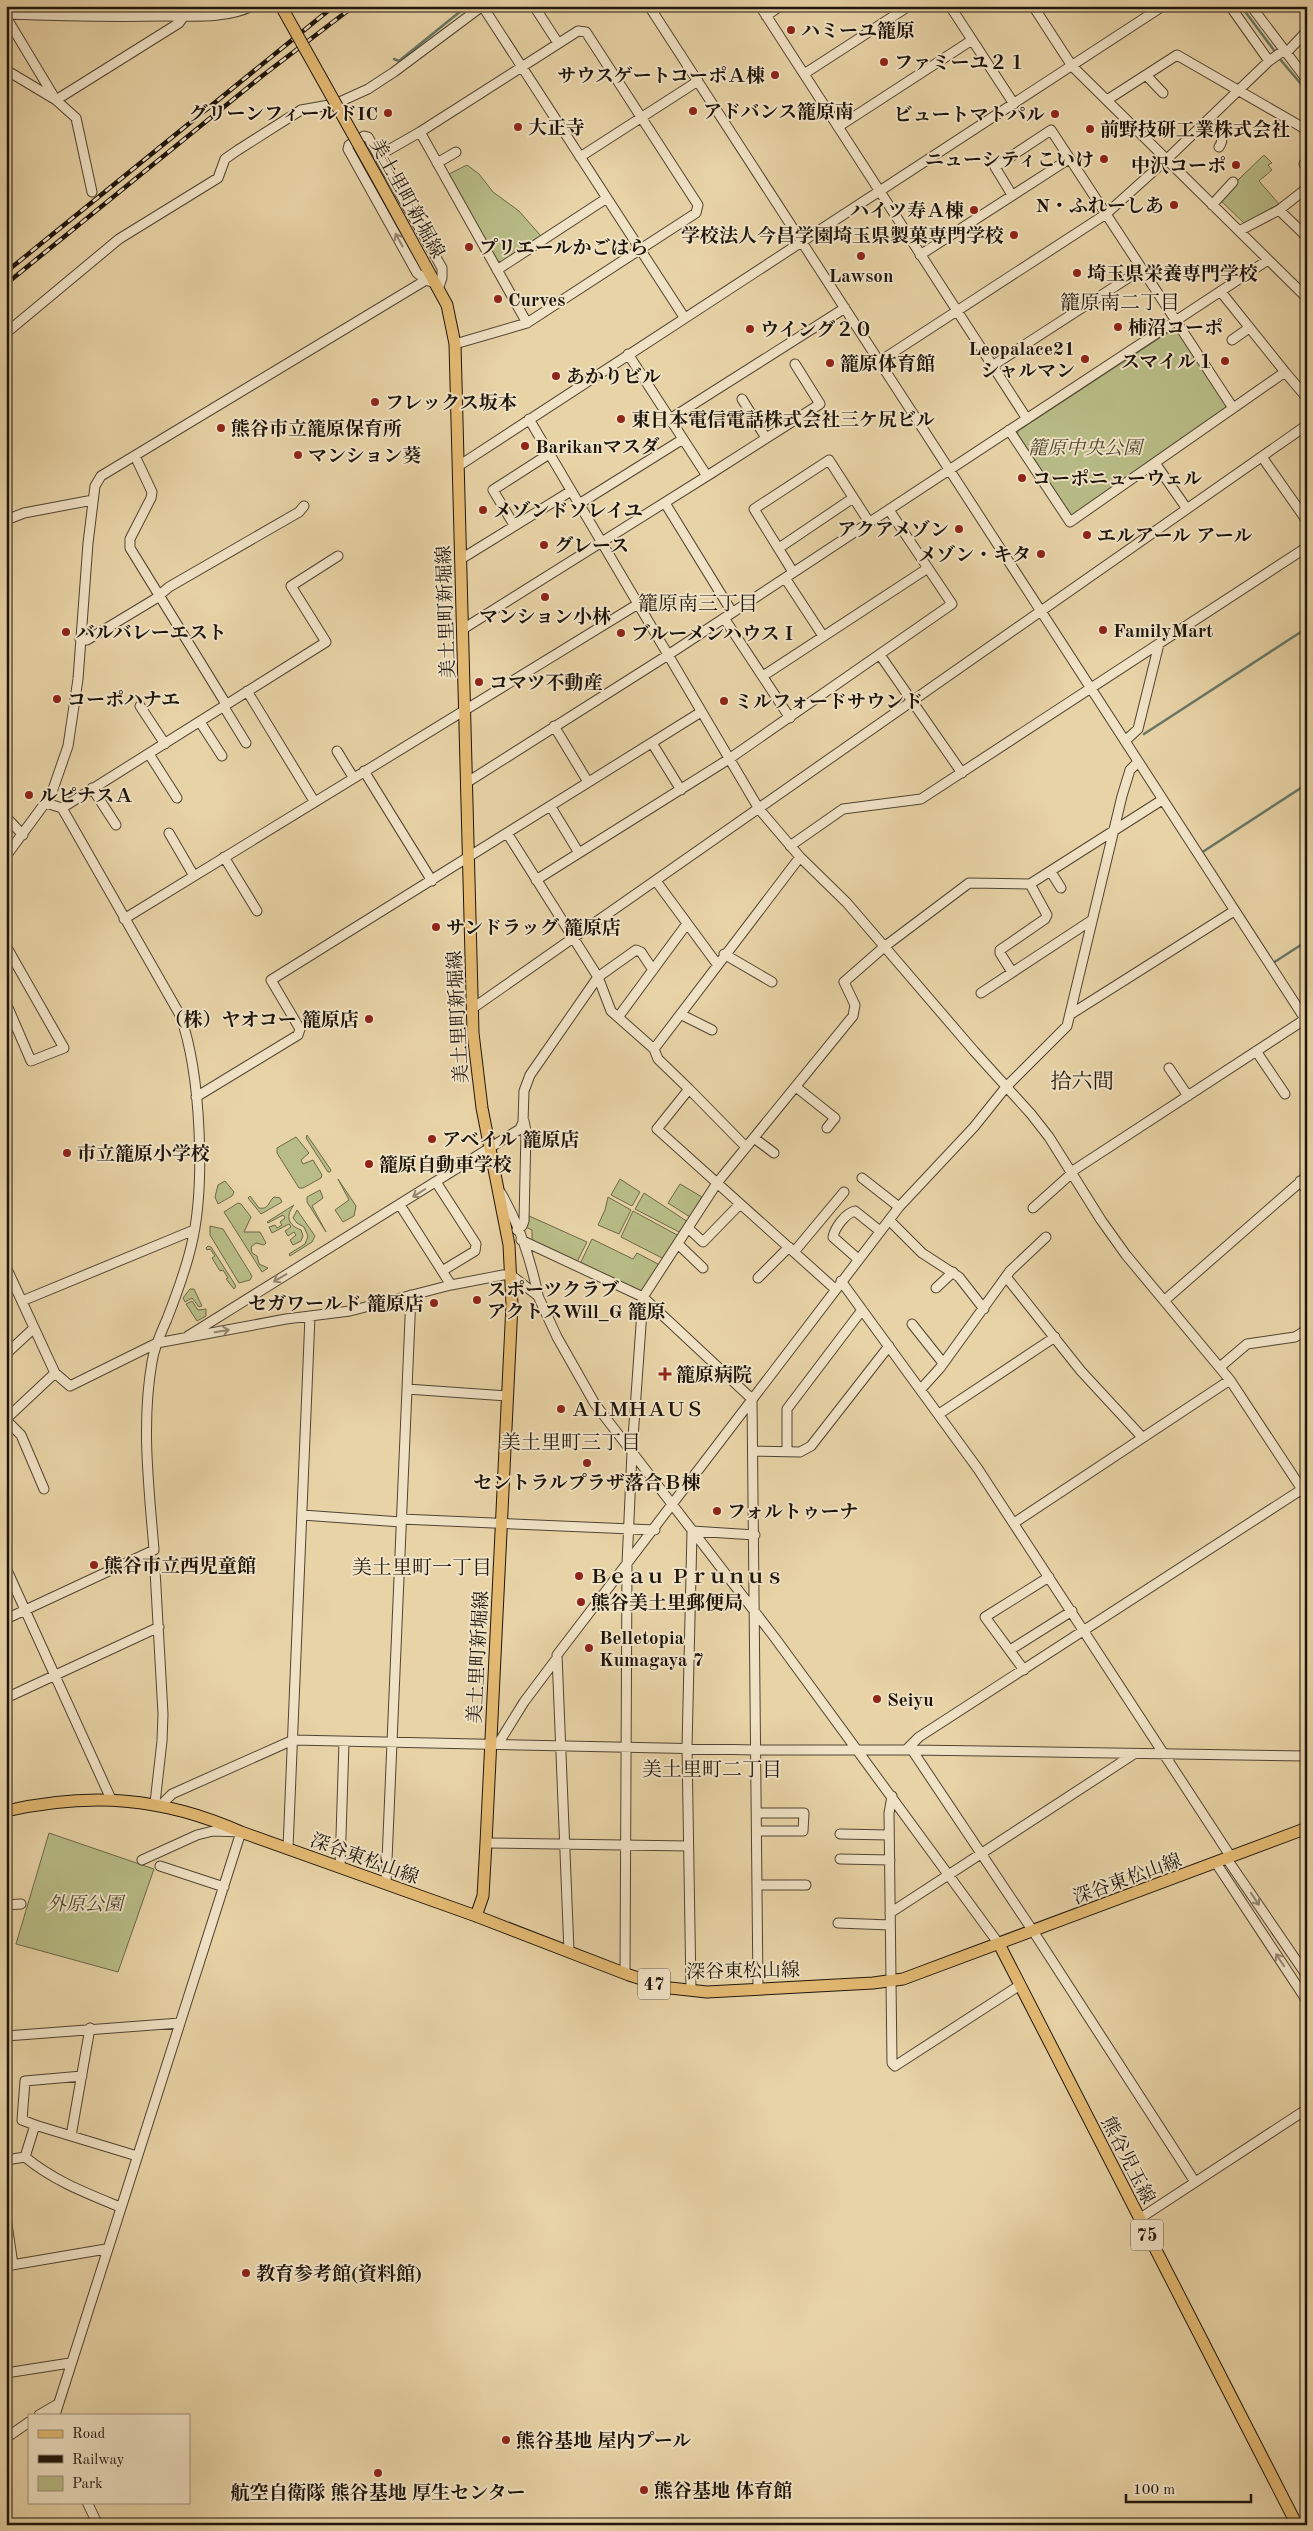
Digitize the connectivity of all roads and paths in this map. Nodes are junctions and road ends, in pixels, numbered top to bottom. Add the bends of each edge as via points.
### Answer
1 (252, 6) edge
2 (281, 6) edge
3 (534, 6) edge
4 (650, 6) edge
5 (760, 6) edge
6 (780, 6) edge
7 (909, 6) edge
8 (950, 6) edge
9 (1033, 6) edge
10 (1163, 6) edge
11 (1230, 6) edge
12 (1251, 6) edge
13 (1148, 10) edge
14 (6, 16) edge
15 (184, 16) junction
16 (766, 16) junction
17 (1307, 31) edge
18 (972, 40) junction
19 (558, 43) junction
20 (1283, 51) junction
21 (1269, 61) junction
22 (522, 66) junction
23 (1072, 66) junction
24 (6, 70) edge
25 (804, 74) junction
26 (1146, 75) junction
27 (16, 78) junction
28 (1307, 80) edge
29 (698, 81) junction
30 (6, 84) edge
31 (1163, 92) dead end
32 (1238, 92) junction
33 (56, 100) junction
34 (1107, 100) junction
35 (335, 104) junction
36 (1014, 104) junction
37 (641, 118) junction
38 (1208, 120) junction
39 (838, 127) junction
40 (1307, 130) edge
41 (420, 132) junction
42 (356, 141) junction
43 (1219, 146) dead end
44 (456, 152) dead end
45 (378, 156) junction
46 (580, 157) junction
47 (1069, 159) junction
48 (1166, 160) junction
49 (437, 163) junction
50 (1233, 182) dead end
51 (1307, 188) edge
52 (879, 191) junction
53 (92, 192) dead end
54 (1012, 195) junction
55 (607, 198) junction
56 (1212, 206) junction
57 (1279, 210) junction
58 (1106, 214) junction
59 (1239, 231) junction
60 (1307, 238) edge
61 (802, 242) junction
62 (640, 249) junction
63 (920, 254) junction
64 (1268, 260) junction
65 (1142, 269) junction
66 (496, 270) junction
67 (433, 284) junction
68 (1221, 292) junction
69 (1307, 298) edge
70 (844, 308) junction
71 (957, 310) junction
72 (684, 318) junction
73 (528, 322) junction
74 (1176, 322) junction
75 (1249, 328) junction
76 (6, 333) edge
77 (1232, 340) dead end
78 (455, 344) junction
79 (628, 354) junction
80 (880, 361) junction
81 (794, 364) dead end
82 (992, 366) junction
83 (1285, 372) junction
84 (1307, 398) edge
85 (742, 399) dead end
86 (1233, 408) junction
87 (529, 419) junction
88 (670, 419) junction
89 (1027, 419) junction
90 (1307, 425) edge
91 (1010, 430) junction
92 (766, 438) junction
93 (683, 439) junction
94 (549, 454) junction
95 (135, 456) junction
96 (1262, 457) junction
97 (1155, 463) junction
98 (460, 466) junction
99 (950, 468) junction
100 (707, 476) junction
101 (571, 491) junction
102 (853, 498) junction
103 (94, 500) junction
104 (665, 503) junction
105 (580, 504) junction
106 (1307, 504) edge
107 (304, 506) dead end
108 (1187, 509) junction
109 (1299, 509) junction
110 (889, 510) junction
111 (6, 520) edge
112 (1307, 521) edge
113 (869, 522) junction
114 (514, 525) junction
115 (602, 542) junction
116 (1307, 547) edge
117 (778, 548) junction
118 (338, 556) dead end
119 (461, 559) junction
120 (928, 568) junction
121 (793, 572) junction
122 (785, 578) junction
123 (159, 595) junction
124 (638, 604) junction
125 (1042, 610) junction
126 (732, 612) junction
127 (724, 618) junction
128 (463, 629) junction
129 (823, 636) junction
130 (80, 639) junction
131 (1159, 644) junction
132 (668, 655) junction
133 (880, 655) junction
134 (763, 676) junction
135 (1091, 688) junction
136 (247, 691) junction
137 (912, 701) junction
138 (140, 706) dead end
139 (225, 706) junction
140 (465, 710) junction
141 (701, 712) junction
142 (790, 718) junction
143 (200, 722) junction
144 (554, 726) junction
145 (1125, 741) junction
146 (652, 743) junction
147 (165, 744) junction
148 (246, 744) dead end
149 (337, 751) dead end
150 (149, 754) junction
151 (222, 756) dead end
152 (729, 759) junction
153 (1138, 762) junction
154 (364, 770) junction
155 (962, 773) junction
156 (353, 777) junction
157 (588, 782) junction
158 (466, 783) junction
159 (92, 788) junction
160 (681, 790) junction
161 (177, 798) dead end
162 (1162, 800) junction
163 (314, 801) junction
164 (46, 803) junction
165 (551, 806) junction
166 (62, 808) junction
167 (759, 808) junction
168 (6, 817) edge
169 (116, 825) dead end
170 (1114, 832) junction
171 (169, 833) dead end
172 (23, 834) junction
173 (507, 834) junction
174 (790, 846) junction
175 (579, 853) junction
176 (6, 856) edge
177 (224, 857) junction
178 (800, 857) junction
179 (469, 858) junction
180 (1050, 872) junction
181 (194, 876) junction
182 (536, 880) junction
183 (656, 880) junction
184 (432, 881) junction
185 (1030, 884) junction
186 (1062, 888) dead end
187 (257, 911) dead end
188 (1234, 911) junction
189 (124, 919) junction
190 (1092, 920) junction
191 (686, 925) junction
192 (573, 938) junction
193 (6, 946) edge
194 (884, 947) junction
195 (724, 954) junction
196 (717, 964) junction
197 (653, 970) junction
198 (1012, 972) junction
199 (598, 977) junction
200 (772, 982) dead end
201 (981, 993) dead end
202 (6, 1003) edge
203 (473, 1008) junction
204 (682, 1014) junction
205 (1071, 1014) junction
206 (619, 1016) junction
207 (1306, 1020) edge
208 (712, 1030) dead end
209 (654, 1048) junction
210 (1256, 1051) junction
211 (1169, 1068) dead end
212 (796, 1087) junction
213 (1006, 1087) junction
214 (689, 1090) junction
215 (1285, 1094) dead end
216 (1188, 1096) junction
217 (196, 1097) junction
218 (523, 1120) junction
219 (827, 1128) dead end
220 (754, 1138) junction
221 (746, 1147) junction
222 (490, 1149) junction
223 (774, 1153) dead end
224 (1072, 1172) junction
225 (862, 1178) dead end
226 (1303, 1178) edge
227 (436, 1182) junction
228 (717, 1184) junction
229 (1307, 1191) edge
230 (844, 1192) dead end
231 (500, 1193) junction
232 (740, 1204) junction
233 (400, 1205) junction
234 (899, 1207) junction
235 (1033, 1208) dead end
236 (889, 1220) junction
237 (688, 1228) junction
238 (194, 1230) junction
239 (517, 1230) junction
240 (880, 1231) junction
241 (1046, 1237) dead end
242 (521, 1240) junction
243 (678, 1244) junction
244 (791, 1250) junction
245 (858, 1259) junction
246 (6, 1267) edge
247 (703, 1268) dead end
248 (442, 1272) junction
249 (953, 1272) junction
250 (511, 1275) junction
251 (758, 1278) dead end
252 (1007, 1278) junction
253 (841, 1281) junction
254 (451, 1285) junction
255 (936, 1288) dead end
256 (835, 1289) junction
257 (412, 1295) junction
258 (538, 1296) junction
259 (643, 1297) junction
260 (1165, 1300) junction
261 (22, 1301) junction
262 (984, 1309) junction
263 (862, 1310) junction
264 (310, 1316) junction
265 (912, 1324) dead end
266 (34, 1328) junction
267 (1307, 1330) edge
268 (202, 1331) junction
269 (1055, 1337) junction
270 (157, 1343) junction
271 (889, 1346) junction
272 (7, 1353) edge
273 (943, 1363) junction
274 (1220, 1367) junction
275 (55, 1373) junction
276 (1230, 1380) junction
277 (407, 1389) junction
278 (921, 1389) junction
279 (507, 1396) junction
280 (752, 1399) junction
281 (940, 1414) junction
282 (6, 1419) edge
283 (1142, 1437) junction
284 (754, 1451) junction
285 (787, 1451) junction
286 (632, 1452) junction
287 (44, 1488) dead end
288 (1305, 1491) edge
289 (673, 1505) junction
290 (302, 1515) junction
291 (401, 1521) junction
292 (1014, 1523) junction
293 (501, 1525) junction
294 (628, 1529) junction
295 (655, 1530) junction
296 (692, 1530) junction
297 (755, 1534) junction
298 (148, 1553) junction
299 (627, 1564) junction
300 (6, 1568) edge
301 (1049, 1577) junction
302 (25, 1610) junction
303 (1072, 1611) junction
304 (756, 1614) junction
305 (6, 1619) edge
306 (159, 1627) junction
307 (1085, 1631) junction
308 (1010, 1650) junction
309 (557, 1658) junction
310 (1024, 1670) junction
311 (56, 1675) junction
312 (6, 1698) edge
313 (293, 1740) junction
314 (344, 1742) junction
315 (393, 1743) junction
316 (494, 1744) junction
317 (560, 1745) junction
318 (626, 1746) junction
319 (687, 1748) junction
320 (756, 1750) junction
321 (858, 1750) junction
322 (909, 1750) junction
323 (1135, 1754) junction
324 (1163, 1754) junction
325 (1307, 1756) edge
326 (892, 1796) junction
327 (111, 1798) junction
328 (158, 1804) junction
329 (6, 1811) edge
330 (757, 1813) junction
331 (1307, 1828) edge
332 (757, 1830) junction
333 (241, 1832) junction
334 (840, 1834) dead end
335 (889, 1835) junction
336 (486, 1843) junction
337 (565, 1843) junction
338 (626, 1844) junction
339 (688, 1846) junction
340 (288, 1848) junction
341 (982, 1854) junction
342 (1229, 1858) junction
343 (840, 1859) dead end
344 (142, 1860) dead end
345 (890, 1860) junction
346 (1216, 1863) junction
347 (160, 1866) dead end
348 (340, 1868) junction
349 (950, 1875) junction
350 (386, 1884) junction
351 (758, 1885) junction
352 (806, 1885) dead end
353 (224, 1887) junction
354 (21, 1904) dead end
355 (6, 1905) edge
356 (890, 1913) junction
357 (476, 1916) junction
358 (838, 1923) dead end
359 (890, 1925) junction
360 (1033, 1931) junction
361 (999, 1944) junction
362 (569, 1951) junction
363 (625, 1974) junction
364 (1307, 1976) edge
365 (891, 1981) junction
366 (1020, 1985) junction
367 (758, 1989) junction
368 (691, 1990) junction
369 (1307, 2001) edge
370 (180, 2023) junction
371 (90, 2028) junction
372 (6, 2036) edge
373 (82, 2076) junction
374 (1307, 2110) edge
375 (35, 2125) junction
376 (71, 2136) junction
377 (137, 2156) junction
378 (25, 2157) junction
379 (6, 2160) edge
380 (1195, 2182) junction
381 (120, 2207) junction
382 (6, 2217) edge
383 (1139, 2219) junction
384 (106, 2249) junction
385 (10, 2265) edge
386 (70, 2363) junction
387 (6, 2373) edge
388 (58, 2404) junction
389 (41, 2414) edge
390 (55, 2414) edge
391 (28, 2423) edge
392 (6, 2438) edge
393 (87, 2504) edge
394 (98, 2525) edge
395 (1297, 2525) edge

1 - 15 street via 219,15
2 - 67 main road, 美土里町新堀線, bridge
3 - 19 street
4 - 29 street
5 - 16 street
6 - 16 street
7 - 25 street
8 - 18 street
9 - 23 street
10 - 13 street
11 - 21 street
12 - 20 street
13 - 23 street
14 - 15 street
14 - 33 street
15 - 33 street via 172,27
16 - 25 street
17 - 20 street via 1288,51
18 - 36 street
18 - 39 street
19 - 22 street
19 - 37 street via 578,30 586,32
20 - 21 street
20 - 28 street
21 - 32 street
22 - 35 street via 481,7 394,72 348,100
22 - 41 street
22 - 46 street
23 - 34 street
23 - 36 street
24 - 27 street
25 - 39 street
26 - 31 street
26 - 32 street via 1178,55
26 - 34 street
27 - 30 street
27 - 33 street
29 - 37 street
29 - 61 street
32 - 38 street
32 - 40 street
33 - 53 street via 76,118
34 - 48 street
35 - 42 street
35 - 76 street via 301,110 238,150 225,160 218,178 119,239
36 - 52 street
37 - 46 street
37 - 62 street via 698,205 696,213
38 - 43 street via 1223,136
38 - 48 street
39 - 52 street
41 - 45 street
41 - 49 street
42 - 45 street via 368,137
67 -> 42 street via 417,273 348,149
44 - 49 street
45 - 67 street via 442,268 442,279
46 - 55 street
47 - 54 street
47 - 54 street via 1051,130 995,167
47 - 58 street
48 - 56 street
48 - 58 street
49 - 66 street
50 - 56 street
51 - 57 street
52 - 61 street
52 - 63 street
54 - 63 street
55 - 62 street
55 - 66 street
56 - 59 street
57 - 59 street
57 - 60 street
58 - 65 street
58 - 71 street
59 - 64 street
61 - 70 street
61 - 72 street
62 - 72 street
62 - 73 street
63 - 71 street
64 - 68 street
64 - 69 street
65 - 74 street
65 - 82 street
66 - 73 street
67 - 78 main road, 美土里町新堀線 via 446,306
67 - 95 street
68 - 74 street
68 - 75 street
70 - 80 street
70 - 88 street
71 - 80 street
71 - 82 street
72 - 79 street
73 - 78 street
74 - 86 street
74 - 89 street
75 - 77 street
75 - 83 street
78 - 98 main road, 美土里町新堀線
79 - 87 street
79 - 88 street
80 - 99 street
81 - 92 street via 820,404
82 - 89 street
83 - 84 street
83 - 86 street
85 - 92 street
86 - 97 street
87 - 94 street
87 - 98 street
88 - 93 street
89 - 91 street
90 - 96 street
91 - 97 street via 1070,522
91 - 99 street
92 - 100 street
93 - 100 street
93 - 105 street
94 - 101 street
94 - 114 street via 493,490
95 - 103 street via 101,476 95,486
95 - 123 street via 152,492 130,539 130,548
96 - 108 street
96 - 109 street
97 - 108 street
98 - 119 main road, 美土里町新堀線
99 - 110 street
99 - 125 street
100 - 104 street
101 - 105 street
101 - 114 street
102 - 113 street
102 - 117 street
102 - 117 street via 829,460 754,509
103 - 111 street via 24,513
103 - 130 street
104 - 115 street
104 - 126 street
105 - 115 street
106 - 109 street
107 - 123 street
108 - 125 street
109 - 112 street
110 - 113 street
110 - 120 street
113 - 121 street
114 - 119 street
115 - 124 street
115 - 128 street
116 - 131 street
117 - 121 street
118 - 136 street via 291,586 326,642
119 - 128 main road, 美土里町新堀線
120 - 129 street
120 - 133 street via 952,604
121 - 122 street
122 - 126 street
122 - 129 street
123 - 130 street via 87,640
123 - 139 street
124 - 132 street
124 - 140 street
125 - 135 street
125 - 137 street
126 - 127 street
127 - 132 street
127 - 134 street
128 - 140 main road, 美土里町新堀線
129 - 134 street
130 - 164 street via 77,694 68,746
131 - 135 street
131 - 145 street via 1138,729
132 - 141 street
132 - 144 street
133 - 137 street
133 - 142 street
134 - 142 street
135 - 145 street
135 - 155 street
136 - 139 street
136 - 163 street
137 - 155 street
137 - 167 street
138 - 147 street
139 - 143 street
139 - 148 street
140 - 154 street
140 - 158 main road, 美土里町新堀線
141 - 146 street
141 - 152 street
142 - 152 street
143 - 147 street
143 - 151 street
144 - 157 street
144 - 158 street
145 - 153 street
146 - 157 street
146 - 160 street
147 - 150 street
149 - 156 street
150 - 159 street
150 - 161 street
152 - 160 street
152 - 167 street
153 - 162 street
153 - 170 street via 1130,770
154 - 156 street
154 - 184 street
155 - 174 street via 921,799 843,809
156 - 163 street
157 - 165 street
158 - 179 main road, 美土里町新堀線
159 - 166 street
159 - 169 street
160 - 175 street
162 - 170 street
162 - 188 street
163 - 177 street
164 - 166 street
164 - 172 street
165 - 173 street
165 - 175 street
166 - 189 street
167 - 174 street
167 - 183 street
168 - 172 street
170 - 180 street
170 - 190 street
171 - 181 street
172 - 176 street
173 - 179 street
173 - 182 street
174 - 178 street
175 - 182 street
177 - 181 street
177 - 187 street
178 - 194 street via 847,903
178 - 195 street
179 - 184 street
179 - 203 main road, 美土里町新堀線
180 - 185 street
180 - 186 street
181 - 189 street
182 - 192 street
183 - 191 street
183 - 192 street
184 - 217 street via 271,980 300,1029 298,1035
185 - 194 street via 969,883
185 - 198 street via 1047,915 1000,950
188 - 205 street
188 - 207 street
189 - 217 street via 180,1015 191,1051
190 - 198 street
190 - 205 street
191 - 196 street
191 - 197 street
192 - 199 street
192 - 203 street
193 - 202 street via 64,1048 32,1061
194 - 212 street via 844,982 856,1010
194 - 213 street
195 - 196 street
195 - 200 street
196 - 204 street
197 - 199 street via 641,952 636,950
197 - 206 street
198 - 201 street
199 - 206 street via 608,1006
199 - 218 street via 530,1074 524,1091
203 - 222 main road, 美土里町新堀線 via 476,1072
204 - 208 street
204 - 209 street
205 - 213 street via 1066,1026
206 - 209 street
207 - 210 street
209 - 214 street via 658,1059
210 - 215 street
210 - 216 street
211 - 216 street
212 - 219 street via 835,1118
212 - 220 street
213 - 224 street via 1049,1136
213 - 234 street via 974,1127
214 - 221 street
214 - 228 street via 657,1130
216 - 224 street
217 - 238 street via 198,1196
218 - 222 street via 520,1130
218 - 239 street via 526,1131 524,1221
220 - 221 street
220 - 223 street
221 - 228 street
222 - 227 street
222 - 231 main road, 美土里町新堀線
224 - 235 street
224 - 260 street via 1124,1252
225 - 234 street
226 - 229 street
226 - 260 street
227 -> 233 street
227 - 248 street via 476,1244 475,1251
228 - 232 street
228 - 237 street
230 - 244 street
231 - 239 street
231 - 250 main road, 美土里町新堀線
232 - 237 street via 704,1242
232 - 244 street
233 - 248 street
233 -> 268 street
234 - 236 street
236 - 240 street
236 - 249 street via 922,1253
237 - 243 street
238 - 261 street
238 - 270 street via 179,1286
239 - 242 street
240 - 245 street
240 - 245 street via 855,1211 849,1212 834,1231 833,1237
241 - 252 street via 1010,1271
242 - 258 street via 534,1273
242 - 259 street
243 - 247 street
243 - 259 street
244 - 251 street
244 - 256 street
245 - 253 street
246 - 261 street
248 - 254 street
249 - 255 street
249 - 262 street
250 - 254 street
250 - 258 street
250 - 279 main road, 美土里町新堀線
252 - 262 street
252 - 269 street
253 - 256 street
253 - 263 street
254 - 257 street
256 - 280 street
257 - 264 street via 362,1309
257 - 277 street
258 - 286 street via 595,1404
259 - 280 street
259 - 286 street
260 - 274 street
261 - 266 street
262 - 273 street
263 - 271 street
263 - 285 street via 787,1409
268 -> 264 street
264 - 290 street
265 - 273 street
266 - 272 street
266 - 275 street
267 - 274 street via 1295,1337 1246,1344
268 - 270 street
269 - 281 street
269 - 283 street via 1081,1371
270 - 275 street via 70,1386
270 - 298 street via 147,1393 145,1427 154,1550
271 - 278 street
271 - 285 street via 811,1446 800,1452
273 - 278 street
274 - 276 street
275 - 282 street
276 - 283 street
276 - 288 street
277 - 279 street
277 - 291 street
278 - 281 street
279 - 293 main road, 美土里町新堀線
280 - 284 street
280 - 289 street
281 - 292 street
282 - 287 street via 21,1435
283 - 292 street
284 - 285 street
284 - 297 street
286 - 289 street
286 - 294 street
288 - 307 street
289 - 295 street
289 - 296 street
290 - 291 street
290 - 313 street
291 - 293 street
291 - 315 street
292 - 301 street
293 - 294 street
293 - 316 main road, 美土里町新堀線
294 - 295 street
294 - 299 street
295 - 299 street
296 - 297 street
296 - 304 street
296 - 319 street
297 - 304 street
298 - 302 street
298 - 306 street via 155,1570
299 - 309 street
299 - 318 street
300 - 302 street
301 - 303 street
301 - 308 street via 986,1617
302 - 305 street
302 - 311 street
303 - 307 street
303 - 308 street
304 - 320 street
304 - 321 street
306 - 311 street
306 - 328 street via 162,1741
307 - 310 street
307 - 324 street
308 - 310 street
309 - 316 street
309 - 317 street
310 - 322 street via 919,1737
311 - 312 street
311 - 327 street
313 - 314 street
313 - 328 street via 172,1794
313 - 340 street
314 - 315 street
314 - 348 street
315 - 316 street
315 - 350 street
316 - 317 street
316 - 336 main road, 美土里町新堀線
317 - 318 street
317 - 337 street
318 - 319 street
318 - 338 street
319 - 320 street
319 - 339 street
320 - 321 street
320 - 330 street
321 - 322 street
321 - 326 street
322 - 323 street
322 - 341 street
323 - 324 street
323 - 341 street
324 - 325 street
324 - 342 street
326 - 335 street
326 - 349 street
327 - 328 main road, 深谷東松山線 / 47
327 - 329 main road, 深谷東松山線 / 47 via 69,1800
328 - 333 main road, 深谷東松山線 / 47 via 207,1817
330 - 332 street
330 - 332 street via 804,1813 803,1831
331 - 342 main road, 深谷東松山線 / 47
332 - 351 street
333 - 340 main road, 深谷東松山線 / 47
333 - 344 street via 213,1831 197,1835
333 - 353 street
334 - 335 street
335 - 345 street
336 - 337 street
336 - 357 main road, 美土里町新堀線 via 483,1896
337 - 338 street
337 - 362 street
338 - 339 street
338 - 363 street
339 - 368 street
340 - 348 main road, 深谷東松山線 / 47
341 - 349 street
341 - 360 street
342 - 346 main road, 深谷東松山線 / 47
342 -> 364 street
343 - 345 street
345 - 356 street
346 - 360 main road, 深谷東松山線 / 47
369 -> 346 street
347 - 353 street
348 - 350 main road, 深谷東松山線 / 47
349 - 356 street
349 - 361 street
350 - 357 main road, 深谷東松山線 / 47
351 - 352 street
351 - 367 street
353 - 370 street
354 - 355 street
356 - 359 street
357 - 362 main road, 深谷東松山線 / 47
358 - 359 street
359 - 365 street
360 - 361 main road, 深谷東松山線 / 47
360 - 380 street
361 - 365 main road, 深谷東松山線 / 47 via 903,1980
361 - 366 main road, 熊谷児玉線 / 75
362 - 363 main road, 深谷東松山線 / 47
363 - 368 main road, 深谷東松山線 / 47 via 670,1988
365 - 366 street via 892,2063 895,2066
365 - 367 main road, 深谷東松山線 / 47
366 - 383 main road, 熊谷児玉線 / 75
367 - 368 main road, 深谷東松山線 / 47
370 - 371 street
370 - 377 street
371 - 372 street
371 - 373 street
373 - 375 street via 25,2081 22,2120
373 - 376 street
374 - 380 street
375 - 376 street
375 - 378 street
376 - 377 street
377 - 381 street
378 - 379 street
378 - 381 street via 45,2174 71,2188
380 - 383 street
381 - 384 street
382 - 385 street
383 - 395 main road, 熊谷児玉線 / 75
384 - 385 street
384 - 386 street
386 - 387 street
386 - 388 street
388 - 389 street
388 - 390 street
391 - 392 street
393 - 394 street

